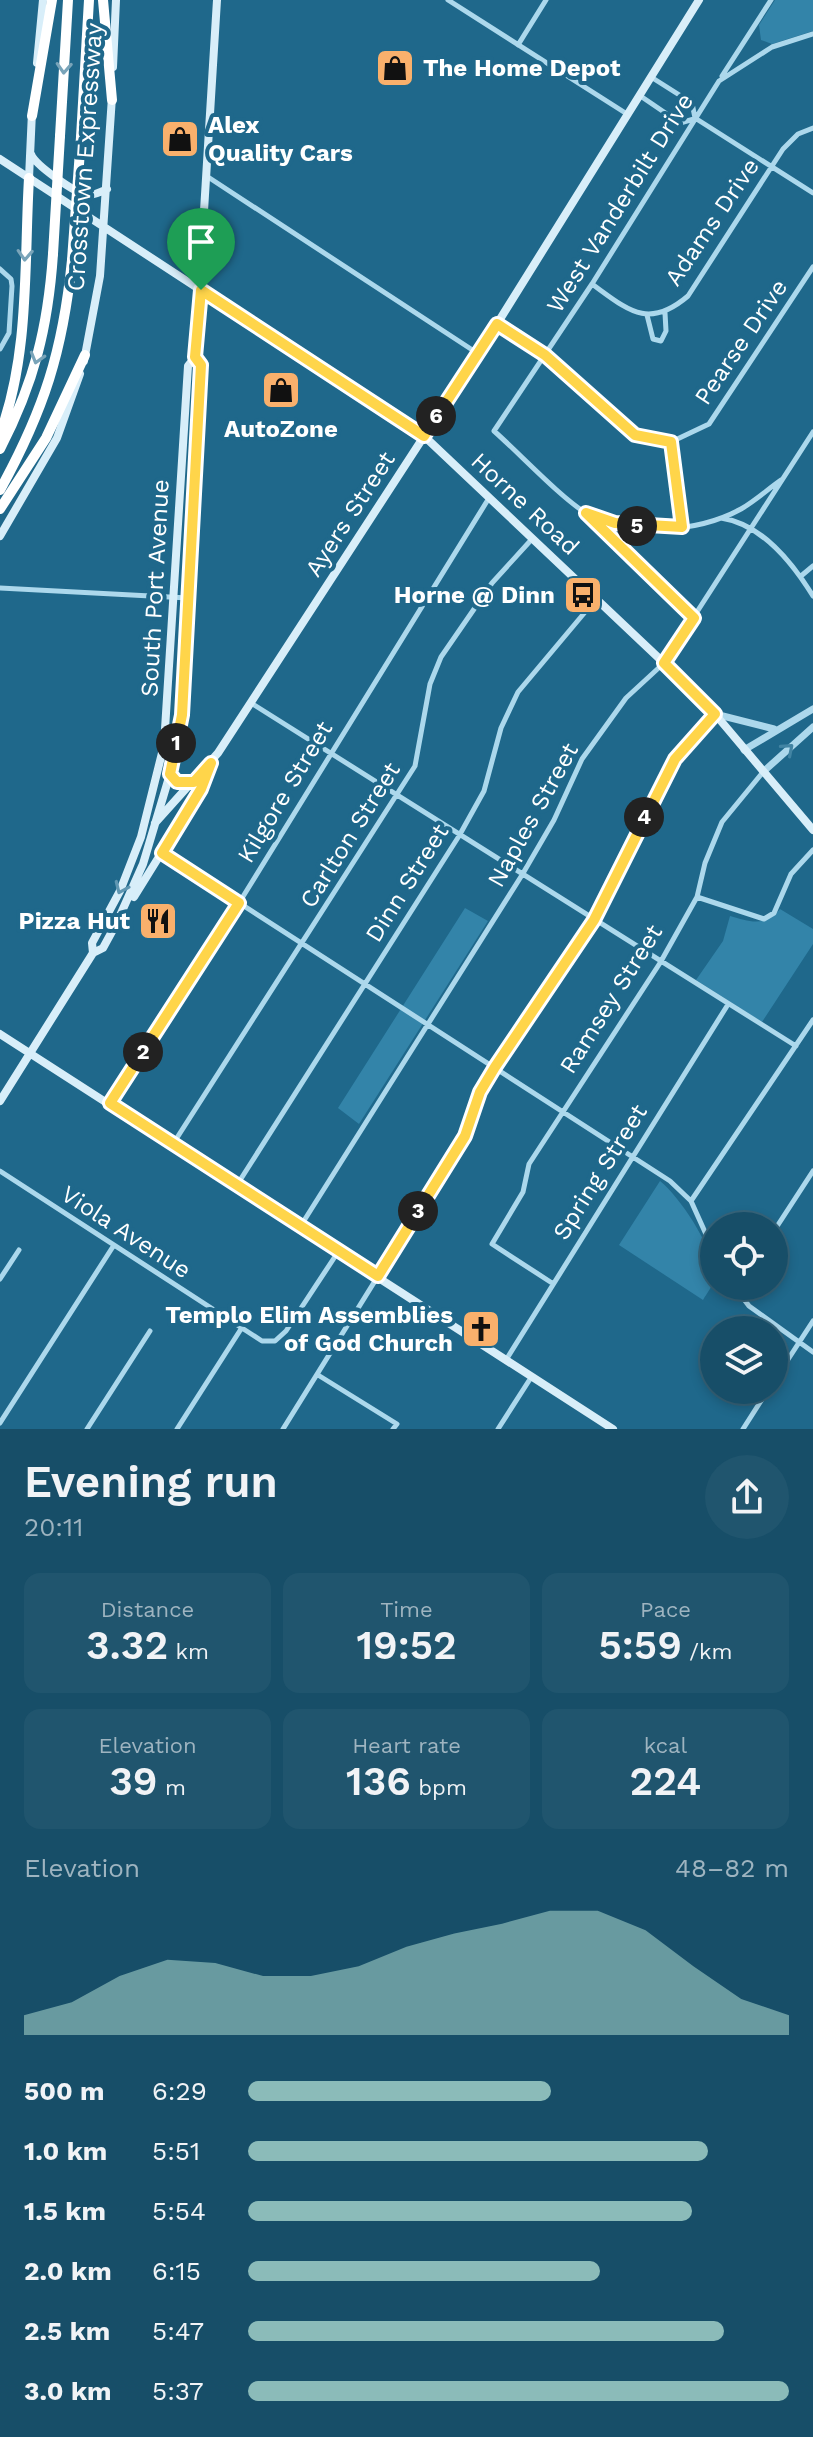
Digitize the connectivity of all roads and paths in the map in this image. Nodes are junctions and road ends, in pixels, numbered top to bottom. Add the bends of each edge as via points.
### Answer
1 (43, 0) edge
2 (52, 0) edge
3 (68, 0) edge
4 (89, 0) edge
5 (103, 0) edge
6 (116, 0) edge
7 (217, 0) edge
8 (448, 0) edge
9 (546, 0) edge
10 (771, 0) edge
11 (696, 1) edge
12 (813, 34) edge
13 (518, 45) junction
14 (650, 77) junction
15 (719, 81) junction
16 (639, 95) junction
17 (112, 100) junction
18 (627, 114) junction
19 (32, 116) junction
20 (695, 118) junction
21 (813, 128) edge
22 (30, 153) junction
23 (0, 159) edge
24 (772, 165) junction
25 (208, 177) junction
26 (29, 178) junction
27 (107, 189) junction
28 (813, 193) edge
29 (104, 228) junction
30 (813, 267) edge
31 (0, 269) edge
32 (592, 284) junction
33 (201, 290) junction
34 (665, 313) junction
35 (647, 315) junction
36 (497, 324) junction
37 (0, 349) edge
38 (477, 353) junction
39 (85, 355) junction
40 (545, 355) junction
41 (195, 357) junction
42 (813, 432) edge
43 (0, 434) edge
44 (424, 436) junction
45 (671, 442) junction
46 (0, 449) edge
47 (785, 477) junction
48 (0, 490) edge
49 (489, 498) junction
50 (0, 509) edge
51 (586, 513) junction
52 (720, 518) junction
53 (682, 527) junction
54 (752, 530) junction
55 (0, 536) edge
56 (532, 539) junction
57 (813, 566) edge
58 (801, 576) junction
59 (0, 588) edge
60 (813, 596) edge
61 (174, 597) junction
62 (188, 598) junction
63 (597, 599) junction
64 (694, 618) junction
65 (664, 663) junction
66 (251, 703) junction
67 (813, 709) edge
68 (715, 714) junction
69 (813, 727) edge
70 (774, 729) junction
71 (744, 750) junction
72 (331, 753) junction
73 (211, 763) junction
74 (763, 772) junction
75 (170, 774) junction
76 (194, 782) junction
77 (396, 795) junction
78 (151, 822) junction
79 (813, 830) edge
80 (459, 836) junction
81 (813, 850) edge
82 (162, 853) junction
83 (522, 875) junction
84 (697, 897) junction
85 (239, 903) junction
86 (594, 920) junction
87 (114, 929) junction
88 (302, 944) junction
89 (93, 953) junction
90 (660, 963) junction
91 (365, 983) junction
92 (727, 1006) junction
93 (813, 1020) edge
94 (427, 1024) junction
95 (0, 1034) edge
96 (796, 1046) junction
97 (29, 1052) junction
98 (495, 1067) junction
99 (0, 1101) edge
100 (110, 1103) junction
101 (564, 1111) junction
102 (173, 1144) junction
103 (632, 1154) junction
104 (0, 1171) edge
105 (813, 1171) edge
106 (237, 1185) junction
107 (691, 1201) junction
108 (786, 1212) edge
109 (700, 1221) edge
110 (300, 1227) junction
111 (114, 1245) junction
112 (19, 1250) dead end
113 (338, 1251) junction
114 (378, 1276) junction
115 (0, 1279) edge
116 (552, 1283) junction
117 (744, 1300) edge
118 (813, 1321) edge
119 (241, 1329) junction
120 (150, 1331) dead end
121 (798, 1343) junction
122 (813, 1352) edge
123 (788, 1359) edge
124 (506, 1360) junction
125 (318, 1375) junction
126 (533, 1375) junction
127 (759, 1404) edge
128 (0, 1423) edge
129 (610, 1428) edge
130 (87, 1429) edge
131 (177, 1429) edge
132 (283, 1429) edge
133 (393, 1429) edge
134 (498, 1429) edge
135 (743, 1429) edge

1 - 19 main road
2 - 19 highway
3 -> 46 highway, Crosstown Expressway, bridge via 49,314 20,409
4 - 48 highway, Crosstown Expressway, bridge via 63,334 49,390
5 - 17 highway
6 - 17 main road, Crosstown Expressway
7 - 25 main road, South Port Avenue
8 - 13 street
9 - 13 street
10 - 15 street
11 - 14 main road, Ayers Street
12 - 15 street, West Vanderbilt Drive via 772,47
13 - 18 street
14 - 16 main road, Ayers Street
14 - 20 street via 692,103
15 - 20 street, West Vanderbilt Drive
16 - 18 main road, Ayers Street
16 - 20 street via 680,123
17 - 27 main road, Crosstown Expressway
18 - 36 main road, Ayers Street
19 - 22 main road
20 - 24 street
20 - 32 street, West Vanderbilt Drive
21 - 24 street, Adams Drive via 798,134
22 - 26 main road
22 - 27 main road via 38,165 82,194
23 - 26 main road, Horne Road
24 - 28 street
24 - 34 street, Adams Drive via 688,296
25 - 33 main road, South Port Avenue
25 - 38 street
26 - 29 main road, Horne Road
26 -> 43 highway via 19,358
27 - 29 main road, Crosstown Expressway
29 - 33 main road, Horne Road
29 - 39 main road, Crosstown Expressway
30 - 45 street, Pearse Drive via 709,424
31 - 37 street via 11,279 9,333
32 - 35 street
32 - 40 street, West Vanderbilt Drive
33 - 41 main road, South Port Avenue
33 - 44 main road, Horne Road
34 - 35 street, Adams Drive
34 - 35 street via 661,341 653,339
36 - 38 main road, Ayers Street
36 - 40 street
38 - 44 main road, Ayers Street
39 - 50 highway via 46,438
39 - 55 main road, Crosstown Expressway via 57,438
40 - 45 street via 635,435
40 - 51 street, West Vanderbilt Drive via 494,431
41 - 61 main road, South Port Avenue via 188,366
41 - 62 main road, South Port Avenue via 201,365
42 - 47 street, Naples Street
44 - 49 main road, Horne Road
44 - 66 main road, Ayers Street
45 - 53 street
47 - 52 street, West Vanderbilt Drive
47 - 54 street, Naples Street
49 - 56 main road, Horne Road
49 - 72 street, Kilgore Street
51 - 53 street, West Vanderbilt Drive via 615,523
51 - 64 street
52 - 53 street, West Vanderbilt Drive
52 - 54 street
54 - 58 street
54 - 64 street, Naples Street
56 - 63 main road, Horne Road
56 - 77 street, Carlton Street via 492,583 441,657 426,699 415,766
57 - 58 street
58 - 60 street
59 - 61 street
61 - 62 street
61 - 78 main road, South Port Avenue via 166,731
62 - 75 main road, South Port Avenue via 182,715
63 - 65 main road, Horne Road
63 - 80 street, Dinn Street via 518,692 501,728 484,791
64 - 65 street, Naples Street
65 - 68 main road, Horne Road
65 - 83 street, Naples Street via 626,698 582,759
66 - 72 street
66 - 73 main road, Ayers Street
67 - 70 street
68 - 70 street
68 - 71 main road, Horne Road
68 - 86 street via 675,759
74 -> 69 street, Ramsey Street
70 - 71 street
71 - 74 main road, Horne Road
72 - 77 street
72 - 85 street, Kilgore Street
73 - 76 main road, Ayers Street
73 - 82 main road, Ayers Street
74 - 79 main road, Horne Road
74 - 84 street, Ramsey Street via 722,822
75 - 76 main road via 177,782
75 - 78 main road, South Port Avenue
76 - 78 main road, Ayers Street
77 - 80 street
77 - 88 street, Carlton Street
78 - 87 main road, South Port Avenue via 143,864
78 -> 89 main road, Ayers Street via 92,943
80 - 83 street
80 - 91 street, Dinn Street
81 - 84 street via 791,874 774,913 764,919
82 - 85 street
82 - 87 main road, Ayers Street
83 - 86 street
83 - 94 street, Naples Street
84 - 90 street, Ramsey Street
85 - 88 street
85 - 100 street, Kilgore Street
86 - 90 street
86 - 98 street
87 - 89 main road, Ayers Street via 103,948
88 - 91 street
88 - 102 street, Carlton Street
89 - 97 main road, Ayers Street
90 - 92 street
90 - 101 street, Ramsey Street
91 - 94 street
91 - 106 street, Dinn Street
92 - 96 street
92 - 103 street, Spring Street
93 - 96 street
94 - 98 street
94 - 110 street, Naples Street
95 - 97 main road
96 - 107 street
97 - 99 main road, Ayers Street
97 - 100 main road
98 - 101 street
98 - 114 street via 465,1136
100 - 102 main road
101 - 103 street
101 - 116 street, Ramsey Street via 529,1164 523,1192 492,1244
102 - 106 main road
103 - 107 street
103 - 116 street, Spring Street
104 - 111 street, Viola Avenue
105 - 108 street
106 - 110 main road
107 - 109 street
110 - 113 main road
111 - 119 street, Viola Avenue
111 - 128 street
112 - 115 street
113 - 114 main road
113 - 119 street, Viola Avenue via 275,1341 262,1341
114 - 124 main road
114 - 125 street
116 - 124 street, Spring Street
117 - 121 street
118 - 121 street
119 - 131 street
120 - 130 street
121 - 122 street
121 - 123 street
124 - 126 main road
125 - 132 street
125 - 133 street via 397,1424
126 - 129 main road
126 - 134 street
127 - 135 street

